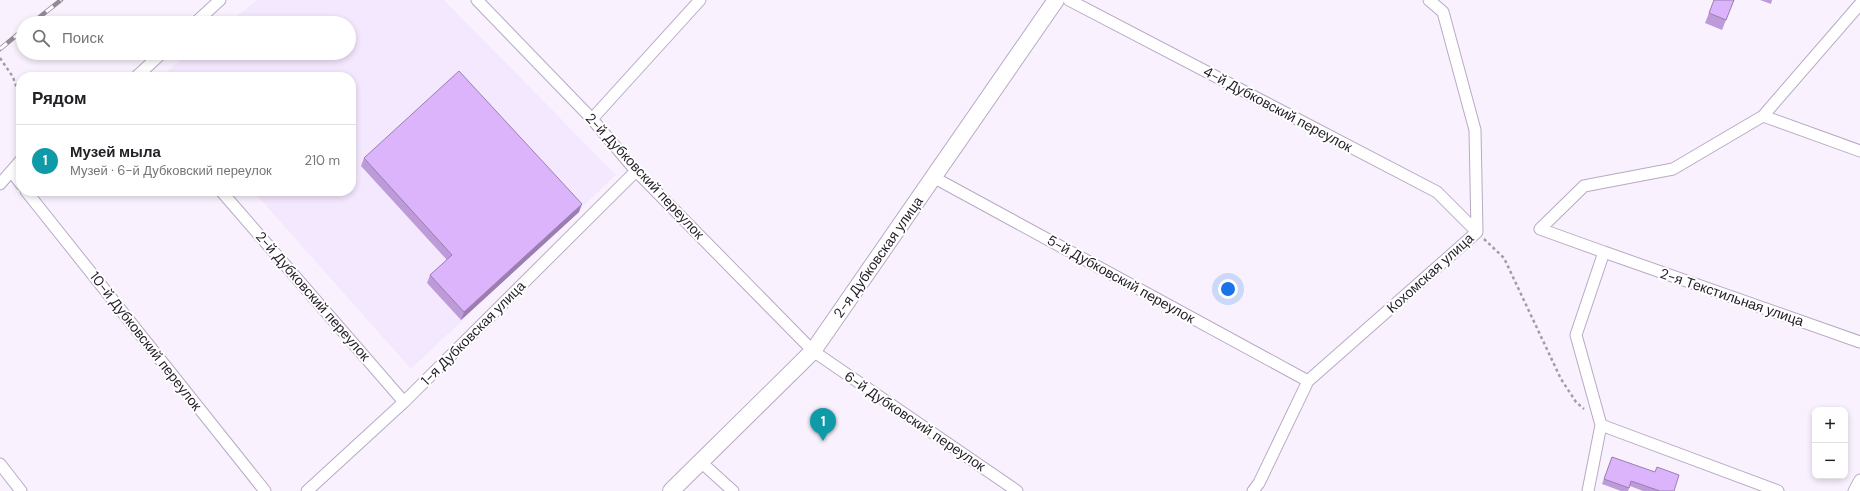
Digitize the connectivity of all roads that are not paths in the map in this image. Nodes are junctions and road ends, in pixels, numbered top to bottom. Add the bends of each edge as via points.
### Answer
1 (220, 0) edge
2 (477, 0) edge
3 (700, 0) edge
4 (1056, 0) edge
5 (1069, 0) edge
6 (1429, 0) edge
7 (1860, 4) edge
8 (203, 16) edge
9 (154, 60) edge
10 (141, 72) edge
11 (1763, 116) junction
12 (592, 119) junction
13 (1860, 151) edge
14 (16, 167) edge
15 (636, 171) junction
16 (12, 172) junction
17 (16, 177) edge
18 (933, 177) junction
19 (0, 184) edge
20 (30, 196) edge
21 (225, 196) edge
22 (1477, 232) junction
23 (1604, 252) junction
24 (1860, 342) edge
25 (813, 351) junction
26 (1308, 381) junction
27 (404, 402) junction
28 (1601, 425) junction
29 (702, 463) junction
30 (0, 464) edge
31 (1860, 480) edge
32 (20, 491) edge
33 (265, 491) edge
34 (307, 491) edge
35 (671, 491) edge
36 (733, 491) edge
37 (1017, 491) edge
38 (1253, 491) edge
39 (1588, 491) edge
40 (1778, 491) edge
41 (1854, 491) edge

1 - 8 street
2 - 12 street, 2-й Дубковский переулок
3 - 12 street
4 - 18 main road, 2-я Дубковская улица
5 - 22 street, 4-й Дубковский переулок via 1437,192
6 - 22 street, Кохомская улица via 1443,12 1475,130
7 - 11 street
9 - 10 street
11 - 13 street
11 - 23 street, 2-я Текстильная улица via 1673,169 1584,186 1540,229
12 - 15 street, 2-й Дубковский переулок
14 - 16 street
15 - 25 street, 2-й Дубковский переулок
15 - 27 street, 1-я Дубковская улица
16 - 17 street
16 - 19 street
18 - 25 main road, 2-я Дубковская улица
18 - 26 street, 5-й Дубковский переулок
20 - 33 street, 10-й Дубковский переулок
21 - 27 street, 2-й Дубковский переулок
22 - 26 street, Кохомская улица
23 - 24 street, 2-я Текстильная улица
23 - 28 street via 1576,335
25 - 29 main road, 2-я Дубковская улица
25 - 37 street, 6-й Дубковский переулок
26 - 38 street, Кохомская улица
27 - 34 street, 1-я Дубковская улица
28 - 39 street
28 - 40 street
29 - 35 main road, 2-я Дубковская улица
29 - 36 street
30 - 32 street
31 - 41 street

